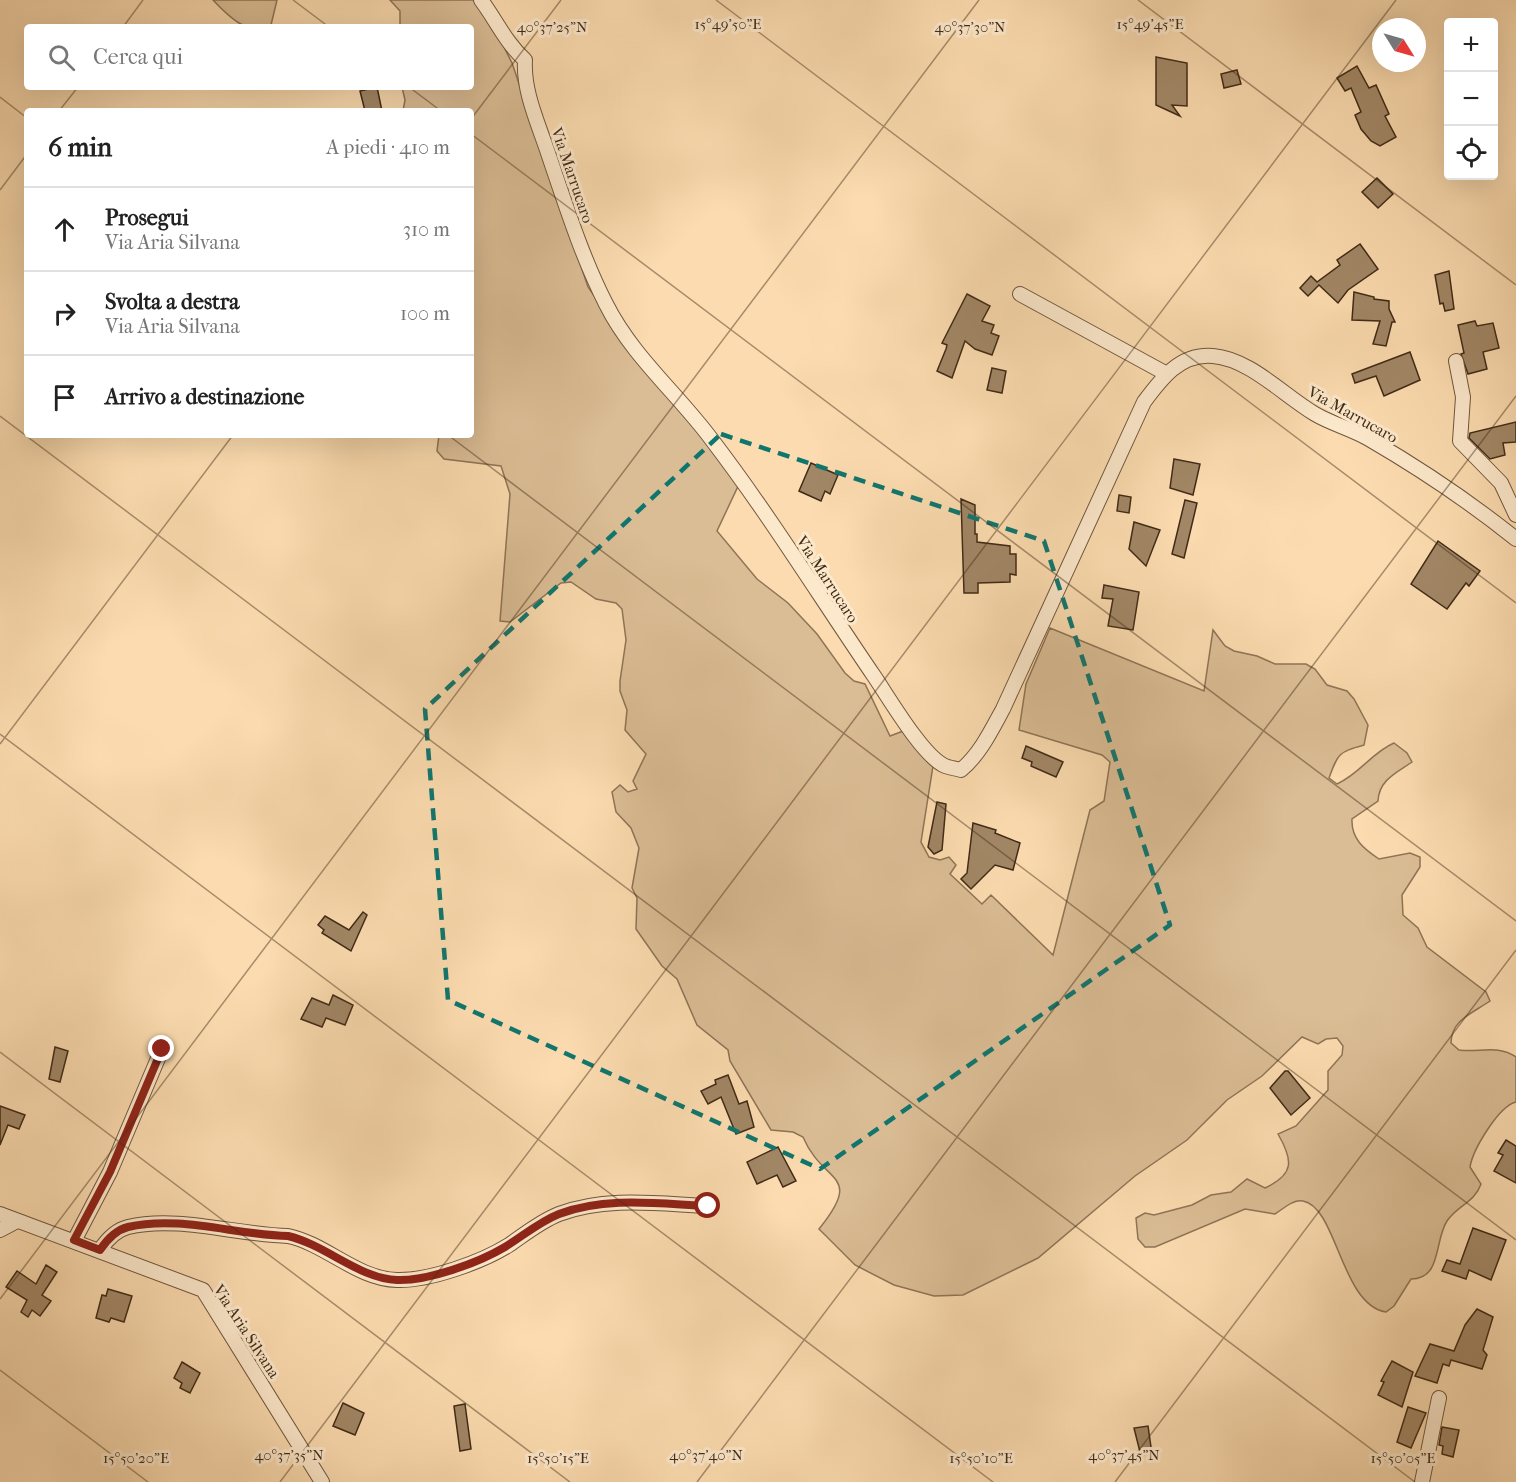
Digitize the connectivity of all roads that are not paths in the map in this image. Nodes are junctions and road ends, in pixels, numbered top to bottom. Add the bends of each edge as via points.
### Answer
1 (481, 0) edge
2 (1020, 294) dead end
3 (1456, 361) dead end
4 (1165, 373) junction
5 (1516, 515) edge
6 (1516, 539) edge
7 (162, 1049) dead end
8 (708, 1206) dead end
9 (0, 1214) edge
10 (17, 1221) junction
11 (0, 1230) edge
12 (74, 1240) junction
13 (100, 1250) junction
14 (1439, 1398) dead end
15 (322, 1482) edge
16 (1422, 1482) edge

1 - 4 street, Via Marrucaro via 510,46 525,60 524,76 540,129 586,261 607,306 650,369 690,410 764,508 905,721 943,765 961,770 974,760 1003,709 1144,402
2 - 4 street
3 - 5 street via 1463,397 1460,441 1501,483
4 - 6 street, Via Marrucaro via 1182,363 1211,356 1235,361 1318,416 1368,438
7 - 12 street via 110,1172
8 - 13 street via 626,1202 594,1205 560,1214 484,1259 419,1278 396,1280 371,1275 304,1239 288,1236 162,1224 126,1228 107,1240
9 - 10 street, Via Aria Silvana
10 - 11 street
10 - 12 street, Via Aria Silvana
12 - 13 street, Via Aria Silvana
13 - 15 street, Via Aria Silvana via 203,1290
14 - 16 street

